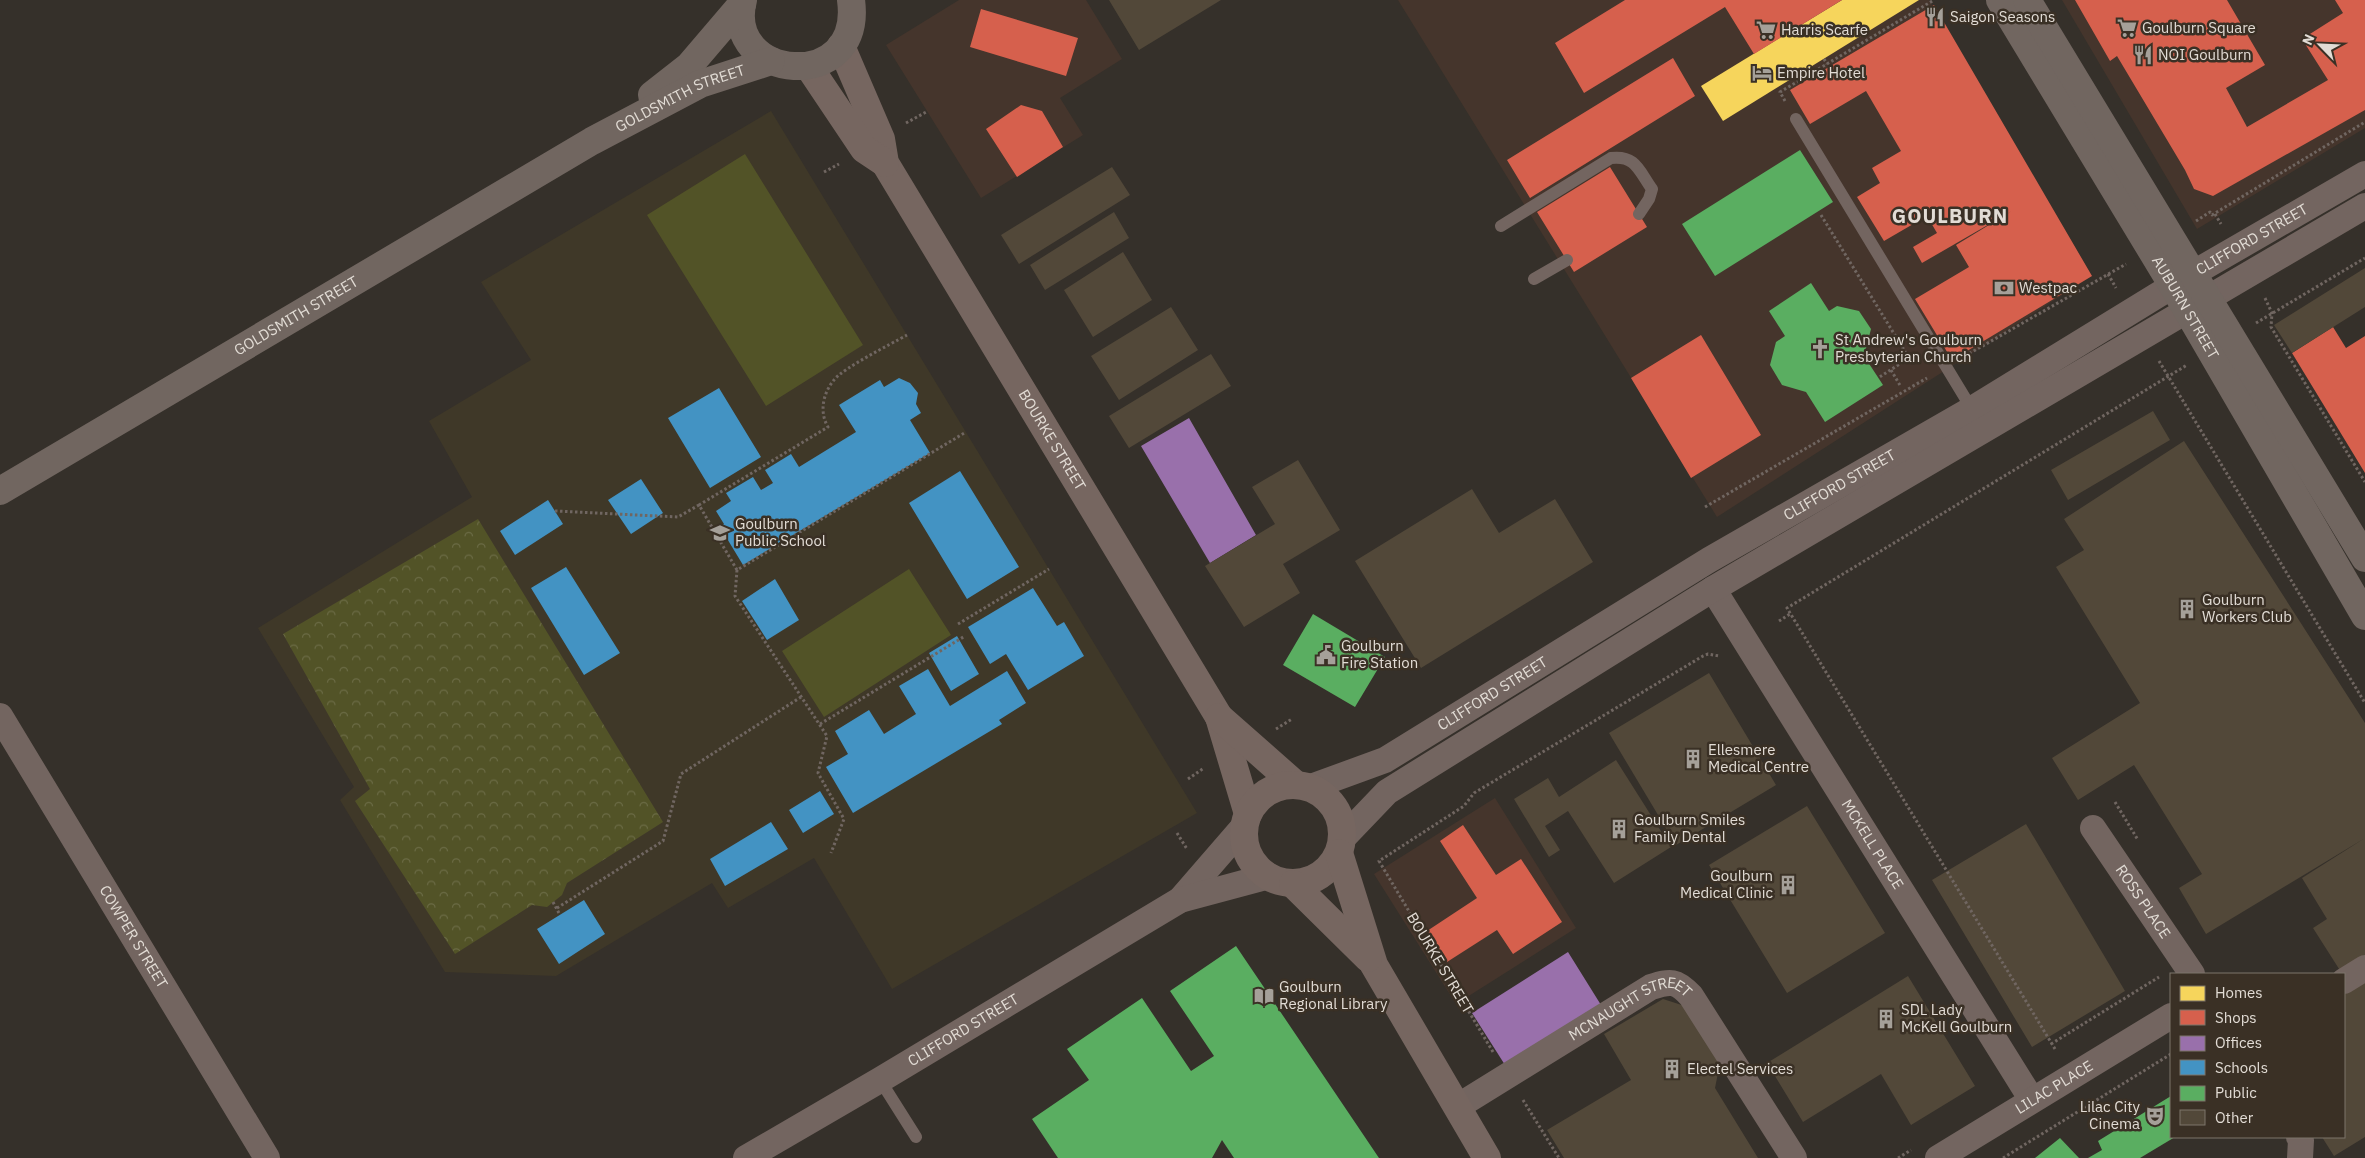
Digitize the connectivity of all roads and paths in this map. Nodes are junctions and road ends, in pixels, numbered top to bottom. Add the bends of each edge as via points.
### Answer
1 (1934, 0) edge
2 (2000, 0) edge
3 (2026, 0) edge
4 (743, 2) edge
5 (855, 4) edge
6 (841, 46) junction
7 (1824, 59) dead end
8 (771, 61) junction
9 (1827, 64) junction
10 (808, 67) junction
11 (928, 111) dead end
12 (1796, 119) joint
13 (2365, 122) edge
14 (906, 123) dead end
15 (592, 141) junction
16 (844, 161) dead end
17 (885, 163) junction
18 (824, 172) dead end
19 (2365, 174) edge
20 (2365, 206) edge
21 (1639, 214) dead end
22 (2215, 214) junction
23 (1821, 215) dead end
24 (2196, 221) dead end
25 (1501, 226) dead end
26 (2224, 228) dead end
27 (2365, 258) edge
28 (1567, 260) dead end
29 (2126, 264) dead end
30 (2108, 274) junction
31 (1534, 279) dead end
32 (2182, 280) junction
33 (2118, 292) dead end
34 (2263, 293) dead end
35 (2196, 304) junction
36 (2272, 313) junction
37 (2256, 323) dead end
38 (907, 334) dead end
39 (2157, 357) dead end
40 (2190, 363) dead end
41 (1946, 367) junction
42 (1891, 370) junction
43 (2168, 377) junction
44 (1878, 378) dead end
45 (1901, 387) dead end
46 (1978, 418) junction
47 (966, 432) dead end
48 (2365, 482) edge
49 (0, 491) edge
50 (699, 505) junction
51 (1705, 507) dead end
52 (555, 511) dead end
53 (2365, 558) edge
54 (1709, 560) junction
55 (1049, 569) dead end
56 (737, 570) junction
57 (1718, 586) junction
58 (1656, 609) junction
59 (1790, 614) junction
60 (2365, 616) edge
61 (1779, 620) dead end
62 (958, 624) dead end
63 (965, 636) dead end
64 (1719, 656) dead end
65 (802, 697) junction
66 (2365, 703) edge
67 (0, 716) edge
68 (1219, 717) junction
69 (1292, 719) dead end
70 (820, 724) junction
71 (1271, 732) dead end
72 (1207, 766) dead end
73 (1188, 779) dead end
74 (1303, 786) junction
75 (1246, 820) junction
76 (2093, 828) dead end
77 (1341, 846) junction
78 (831, 852) dead end
79 (1281, 880) junction
80 (1180, 900) junction
81 (553, 902) dead end
82 (557, 908) junction
83 (560, 915) dead end
84 (1374, 965) junction
85 (2365, 968) edge
86 (2191, 973) edge
87 (2165, 974) dead end
88 (2345, 980) edge
89 (2170, 1017) edge
90 (2051, 1044) junction
91 (2055, 1049) dead end
92 (2170, 1055) edge
93 (1496, 1056) dead end
94 (880, 1080) junction
95 (1519, 1095) dead end
96 (2032, 1100) junction
97 (1456, 1107) junction
98 (916, 1137) dead end
99 (2300, 1138) edge
100 (267, 1158) edge
101 (746, 1158) edge
102 (1487, 1158) edge
103 (1559, 1158) edge
104 (1794, 1158) edge
105 (1938, 1158) edge
106 (2002, 1158) edge
107 (2300, 1158) edge

1 - 9 path
2 - 32 main road, AUBURN STREET
3 - 32 main road, AUBURN STREET
4 - 8 main road via 742,18 748,37 760,54
4 - 15 main road, GOLDSMITH STREET via 689,66
5 - 6 main road via 850,29
6 - 10 main road via 826,59
6 - 17 main road, BOURKE STREET via 881,139
7 - 9 path
8 - 10 main road via 783,66
8 - 15 main road, GOLDSMITH STREET via 700,84
9 - 12 path via 1780,92
10 - 17 main road, BOURKE STREET via 864,149
11 - 14 path
12 - 41 lane
13 - 22 path
15 - 49 main road, GOLDSMITH STREET
16 - 18 path
17 - 68 main road, BOURKE STREET
19 - 32 street, CLIFFORD STREET
20 - 35 street, CLIFFORD STREET
21 - 25 lane via 1652,189 1634,162 1623,157 1611,158
22 - 24 path via 2210,212
22 - 26 path
23 - 42 path via 1910,358
27 - 36 path
28 - 31 lane
29 - 30 path
30 - 33 path
30 - 41 path
32 - 35 main road, AUBURN STREET
32 - 46 street, CLIFFORD STREET
34 - 36 path
35 - 46 street, CLIFFORD STREET
35 - 53 main road, AUBURN STREET
35 - 60 main road, AUBURN STREET
36 - 37 path
36 - 48 path via 2271,327
38 - 50 path via 833,380 823,400 822,417 828,427
39 - 43 path
40 - 43 path
41 - 46 lane
41 - 51 path
42 - 44 path
42 - 45 path
43 - 59 path via 1787,608
43 - 66 path
46 - 54 street, CLIFFORD STREET
46 - 57 street, CLIFFORD STREET
47 - 56 path
50 - 52 path via 678,517
50 - 56 path
54 - 57 street, MCKELL PLACE
54 - 58 street, CLIFFORD STREET
55 - 62 path
56 - 65 path via 735,596
57 - 58 street, CLIFFORD STREET
57 - 96 street, MCKELL PLACE
58 - 74 street, CLIFFORD STREET via 1385,760
58 - 77 street, CLIFFORD STREET via 1387,792
59 - 61 path
59 - 90 path
63 - 70 path
64 - 93 path, BOURKE STREET via 1703,656 1474,793 1464,806 1378,860
65 - 70 path
65 - 82 path via 681,774 663,842
67 - 100 street, COWPER STREET
68 - 74 main road, BOURKE STREET
68 - 75 main road, BOURKE STREET
69 - 71 path
70 - 78 path via 826,736 818,773 844,819
72 - 73 path
74 - 75 main road via 1280,786 1267,792 1256,802
74 - 77 main road via 1325,795 1336,808 1341,823
75 - 79 main road via 1244,843 1250,859 1262,872
75 - 80 street, CLIFFORD STREET
76 - 86 street, ROSS PLACE
77 - 79 main road via 1331,866 1320,875 1307,881
77 - 84 main road
79 - 80 street, CLIFFORD STREET
79 - 84 main road
80 - 94 street, CLIFFORD STREET
81 - 82 path
82 - 83 path
84 - 97 main road
85 - 88 street
87 - 90 path
89 - 96 street, LILAC PLACE
90 - 91 path
92 - 106 path
94 - 98 lane
94 - 101 street, CLIFFORD STREET
95 - 103 path
96 - 105 street, LILAC PLACE
97 - 102 main road
97 - 104 street, MCNAUGHT STREET via 1651,987 1669,982 1681,985 1691,996
99 - 107 street

